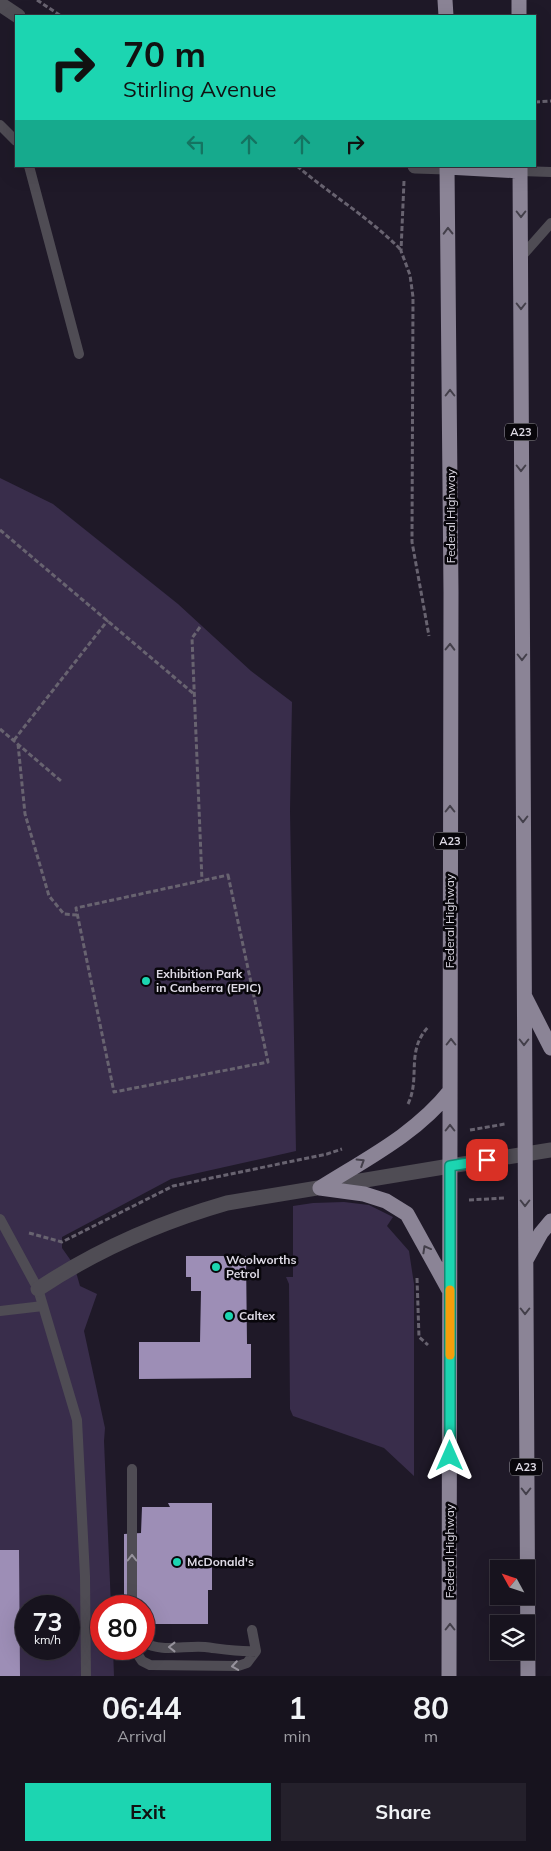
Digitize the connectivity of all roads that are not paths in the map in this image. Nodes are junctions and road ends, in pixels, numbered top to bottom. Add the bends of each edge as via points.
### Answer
1 (445, 0) edge
2 (519, 0) edge
3 (0, 4) edge
4 (16, 15) edge
5 (446, 15) edge
6 (519, 15) edge
7 (0, 125) edge
8 (15, 140) edge
9 (29, 167) edge
10 (447, 167) edge
11 (520, 169) edge
12 (409, 171) edge
13 (551, 172) edge
14 (551, 223) edge
15 (521, 257) junction
16 (79, 354) dead end
17 (524, 993) junction
18 (551, 1048) edge
19 (450, 1090) junction
20 (551, 1150) edge
21 (524, 1154) junction
22 (450, 1166) junction
23 (320, 1188) junction
24 (0, 1219) edge
25 (551, 1221) edge
26 (525, 1262) junction
27 (38, 1289) junction
28 (450, 1292) junction
29 (43, 1306) junction
30 (0, 1311) edge
31 (132, 1469) dead end
32 (132, 1595) edge
33 (252, 1630) dead end
34 (155, 1646) edge
35 (256, 1650) junction
36 (141, 1660) edge
37 (86, 1676) edge
38 (449, 1676) edge
39 (528, 1676) edge

1 - 5 highway
2 - 6 highway
3 - 4 street
7 - 8 lane
9 - 16 lane
10 - 11 highway
10 - 12 street
19 -> 10 highway, Federal Highway / A23
11 - 13 lane
11 -> 15 highway, A23
14 - 15 lane
15 -> 17 highway, A23
17 - 18 highway
17 -> 21 highway, A23
22 -> 19 highway, Federal Highway / A23
23 -> 19 highway via 416,1127
20 - 21 street
21 - 22 street
21 -> 26 highway, A23
22 - 23 street
22 - 28 highway, Federal Highway / A23
23 - 27 street via 227,1203 191,1214 74,1265
28 -> 23 highway via 407,1214 386,1201 364,1194
24 - 27 lane
25 - 26 highway
26 -> 39 highway, A23
27 - 29 lane
38 -> 28 highway, Federal Highway / A23
29 - 30 lane
29 - 37 lane via 77,1420 85,1576
32 -> 31 lane
33 - 35 lane
35 -> 34 lane via 241,1652 204,1647
35 -> 36 lane via 247,1663 229,1667 150,1665

